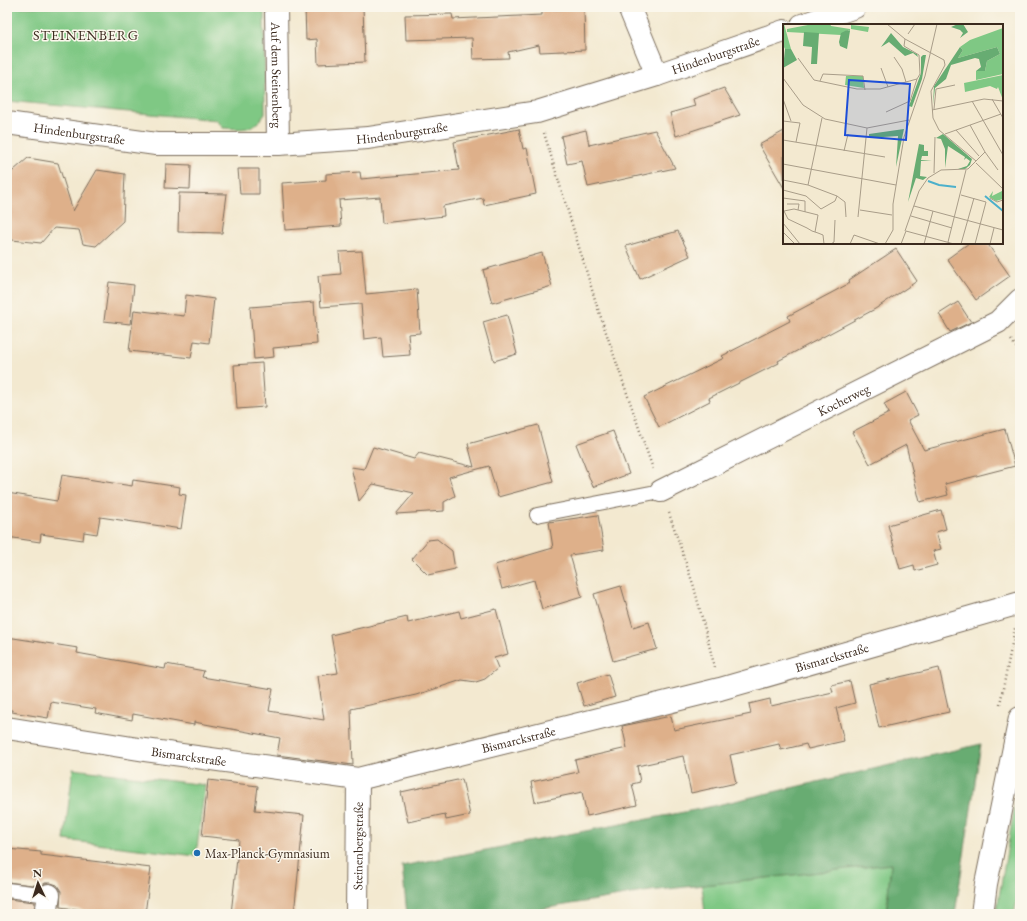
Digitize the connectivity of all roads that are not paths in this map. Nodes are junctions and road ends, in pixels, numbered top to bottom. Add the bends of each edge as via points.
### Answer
1 (276, 7) edge
2 (629, 7) edge
3 (855, 7) edge
4 (805, 24) edge
5 (783, 31) edge
6 (657, 75) junction
7 (7, 123) edge
8 (278, 144) junction
9 (1020, 300) edge
10 (661, 491) joint
11 (537, 515) dead end
12 (1020, 603) edge
13 (1020, 718) edge
14 (7, 728) edge
15 (358, 779) junction
16 (7, 890) edge
17 (47, 905) edge
18 (357, 914) edge
19 (982, 914) edge

1 - 8 street, Auf dem Steinenberg
2 - 6 street
3 - 4 street
5 - 6 street, Hindenburgstraße
6 - 8 street, Hindenburgstraße via 537,112 368,138
7 - 8 street, Hindenburgstraße via 156,144
9 - 10 street, Kocherweg via 998,322
10 - 11 lane
12 - 15 street, Bismarckstraße via 720,689
13 - 19 street
14 - 15 street, Bismarckstraße
15 - 18 street, Steinenbergstraße
16 - 17 lane

